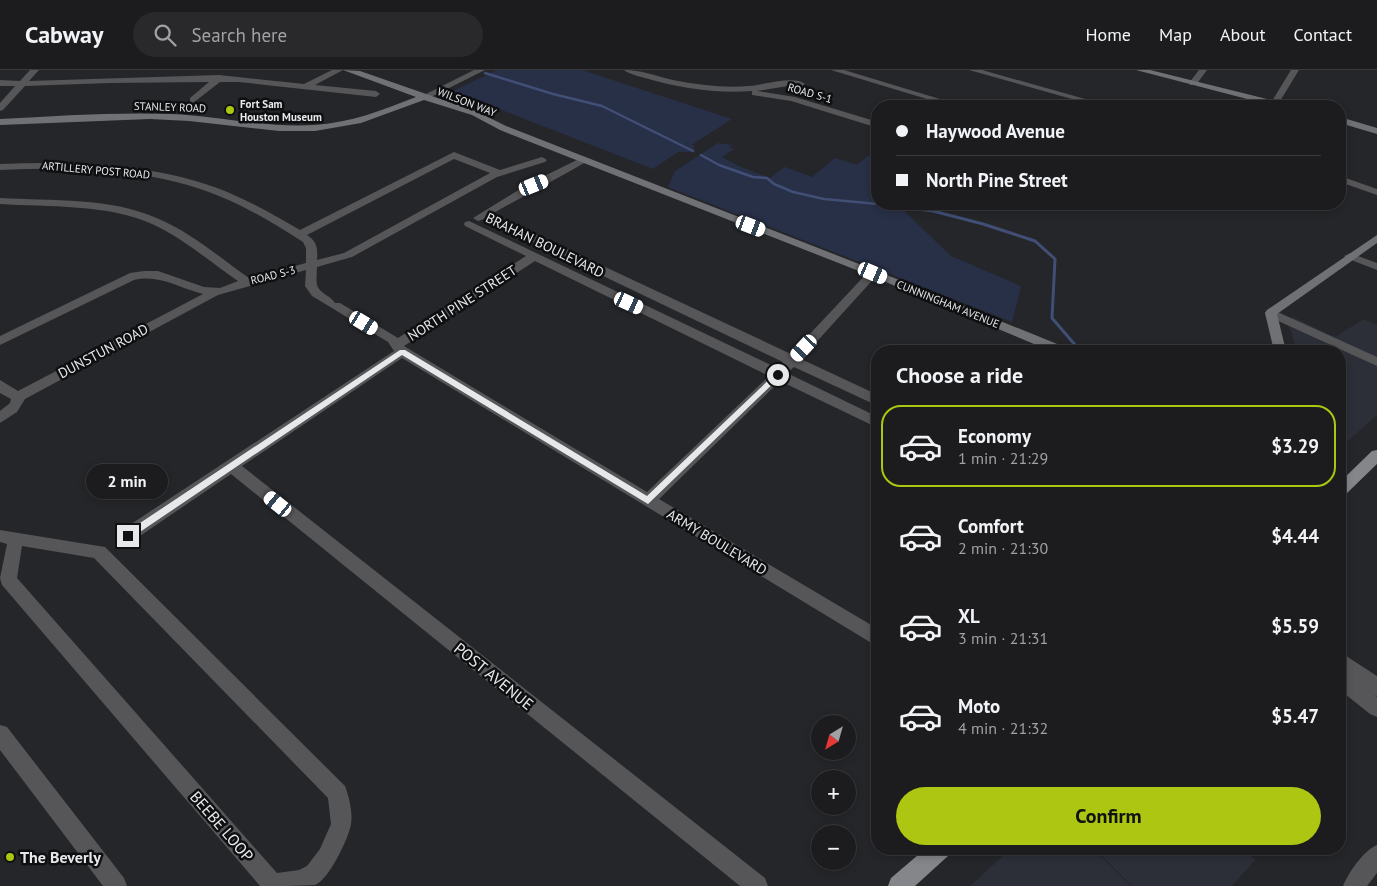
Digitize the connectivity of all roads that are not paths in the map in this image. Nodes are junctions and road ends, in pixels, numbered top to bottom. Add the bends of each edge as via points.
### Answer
1 (35, 70) edge
2 (339, 70) edge
3 (347, 70) edge
4 (481, 70) edge
5 (628, 70) edge
6 (835, 70) edge
7 (973, 70) edge
8 (1140, 70) edge
9 (1203, 70) edge
10 (1295, 70) edge
11 (792, 71) edge
12 (219, 78) junction
13 (0, 83) edge
14 (22, 84) junction
15 (1193, 84) junction
16 (306, 86) junction
17 (734, 89) junction
18 (376, 94) dead end
19 (424, 97) junction
20 (193, 100) dead end
21 (938, 100) edge
22 (1084, 100) edge
23 (1255, 100) edge
24 (1277, 100) edge
25 (0, 108) edge
26 (0, 122) edge
27 (1346, 122) edge
28 (871, 123) edge
29 (1377, 131) edge
30 (542, 160) dead end
31 (583, 160) junction
32 (0, 167) edge
33 (500, 173) junction
34 (1346, 180) edge
35 (1377, 192) edge
36 (0, 201) edge
37 (484, 215) junction
38 (299, 235) junction
39 (1377, 238) edge
40 (534, 256) junction
41 (1350, 256) junction
42 (311, 266) junction
43 (1377, 267) edge
44 (873, 273) junction
45 (247, 282) junction
46 (215, 292) junction
47 (1271, 313) junction
48 (0, 341) edge
49 (1047, 345) edge
50 (1279, 345) edge
51 (1340, 345) edge
52 (400, 348) junction
53 (1346, 348) edge
54 (792, 362) junction
55 (1377, 362) edge
56 (778, 375) junction
57 (0, 385) edge
58 (18, 396) junction
59 (871, 398) edge
60 (0, 418) edge
61 (871, 420) edge
62 (1377, 455) edge
63 (231, 466) junction
64 (1346, 484) edge
65 (648, 501) junction
66 (128, 536) dead end
67 (8, 537) edge
68 (871, 635) edge
69 (1346, 664) edge
70 (1346, 684) edge
71 (1377, 687) edge
72 (1377, 708) edge
73 (0, 734) edge
74 (934, 855) edge
75 (1377, 856) edge
76 (116, 886) edge
77 (757, 886) edge
78 (899, 886) edge
79 (1354, 886) edge

1 - 14 street
2 - 16 street
3 - 19 street, WILSON WAY via 395,84
4 - 19 street
5 - 17 street via 691,86
6 - 21 street
7 - 22 street
8 - 15 street
9 - 15 street
10 - 24 street
11 - 17 street via 798,83
12 - 14 street
12 - 16 street
12 - 20 street
13 - 14 street
14 - 25 street
15 - 23 street
16 - 18 street
17 - 28 street, ROAD S-1 via 792,99
19 - 26 street, STANLEY ROAD via 368,118 313,128 149,116
19 - 31 street, WILSON WAY via 480,123 503,128
27 - 29 street
30 - 33 street, ROAD S-3
31 - 37 street
31 - 44 street, CUNNINGHAM AVENUE
32 - 38 street, ARTILLERY POST ROAD via 109,169 179,180 217,192
33 - 38 street via 454,155
33 - 42 street, ROAD S-3 via 357,251
34 - 35 street
36 - 45 street, ROAD S-3 via 92,207 147,218 188,241
37 - 40 street, BRAHAN BOULEVARD via 469,224
37 - 54 street, BRAHAN BOULEVARD
38 - 42 street, ARTILLERY POST ROAD via 308,240 312,248
39 - 41 street
40 - 52 street, NORTH PINE STREET
40 - 56 street, BRAHAN BOULEVARD
41 - 43 street
41 - 47 street
42 - 45 street, ROAD S-3
42 - 52 street, ARTILLERY POST ROAD via 311,286 316,293 392,339
44 - 49 street, CUNNINGHAM AVENUE
44 - 54 street
45 - 46 street, DUNSTUN ROAD
46 - 48 street, DUNSTUN ROAD via 158,275 130,277
46 - 58 street, DUNSTUN ROAD
47 - 50 street
47 - 51 street
52 - 63 street, NORTH PINE STREET
52 - 65 street, ARMY BOULEVARD
53 - 55 street
54 - 56 street
54 - 59 street, BRAHAN BOULEVARD
56 - 61 street, BRAHAN BOULEVARD
56 - 65 street
57 - 58 street
58 - 60 street, DUNSTUN ROAD via 17,403
62 - 64 main road
63 - 66 street, NORTH PINE STREET
63 - 77 street, POST AVENUE
65 - 68 street, ARMY BOULEVARD
67 - 67 street, BEEBE LOOP via 8,580 273,884 299,881 315,874 342,824 338,793 99,552
69 - 71 street
70 - 72 street
73 - 76 street
74 - 78 main road
75 - 79 street

